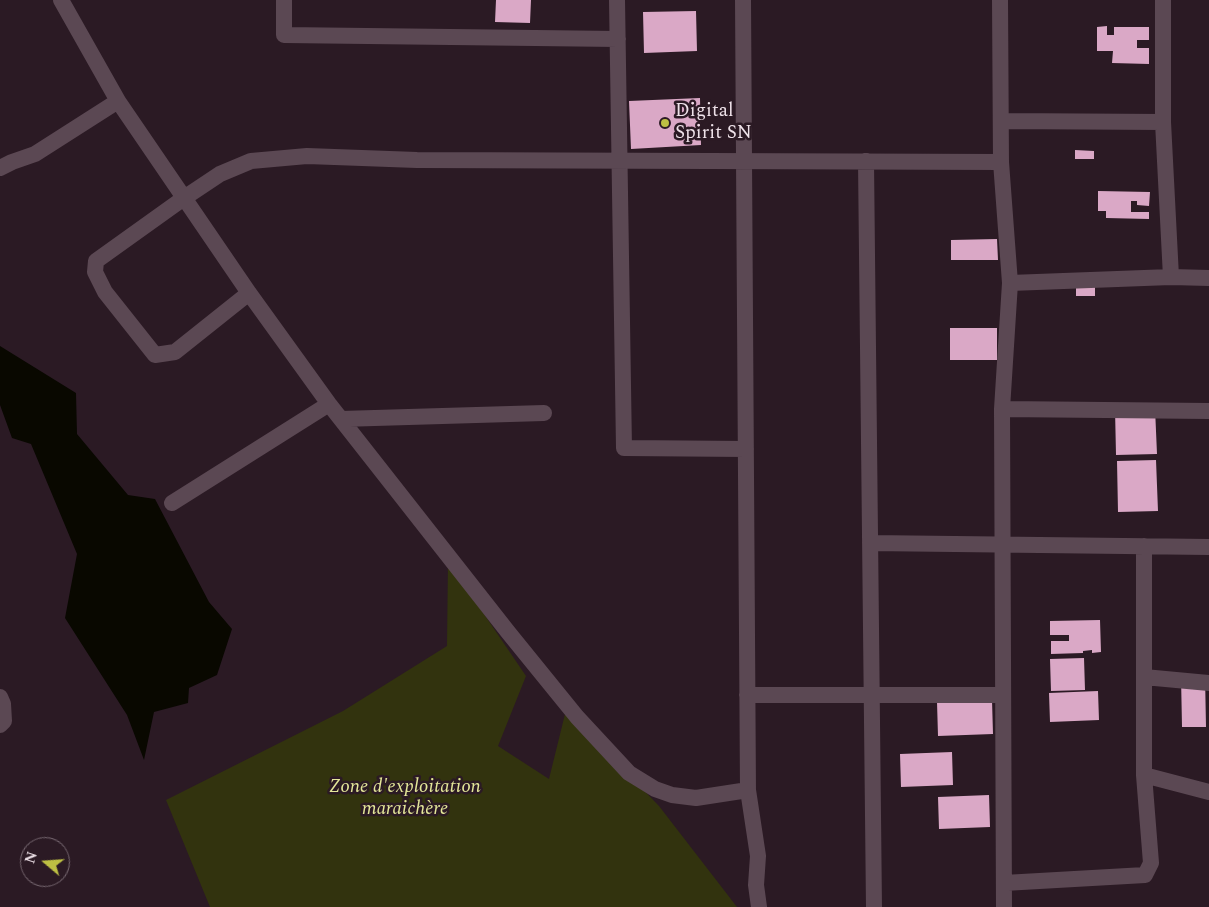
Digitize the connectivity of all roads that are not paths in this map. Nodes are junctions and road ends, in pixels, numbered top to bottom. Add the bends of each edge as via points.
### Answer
1 (61, 0) edge
2 (284, 0) edge
3 (617, 0) edge
4 (743, 0) edge
5 (1000, 0) edge
6 (1163, 0) edge
7 (618, 39) junction
8 (118, 101) junction
9 (1001, 121) junction
10 (1163, 122) junction
11 (620, 161) junction
12 (744, 161) junction
13 (866, 161) junction
14 (1001, 162) junction
15 (0, 168) edge
16 (184, 198) junction
17 (1171, 277) junction
18 (1209, 278) edge
19 (1010, 282) junction
20 (249, 293) junction
21 (329, 404) junction
22 (1002, 409) junction
23 (1209, 411) edge
24 (544, 413) dead end
25 (341, 419) junction
26 (746, 449) junction
27 (172, 503) dead end
28 (870, 543) junction
29 (1003, 545) junction
30 (1144, 546) junction
31 (1209, 547) edge
32 (1144, 677) junction
33 (1209, 683) edge
34 (748, 695) junction
35 (872, 695) junction
36 (1003, 695) junction
37 (0, 697) edge
38 (0, 725) edge
39 (1144, 775) junction
40 (748, 790) junction
41 (1209, 792) edge
42 (1004, 884) junction
43 (759, 907) edge
44 (874, 907) edge
45 (1004, 907) edge

1 - 8 street
2 - 7 street via 284,35
3 - 7 street
4 - 12 street
5 - 9 street
6 - 10 street
7 - 11 street
8 - 15 street via 34,154
8 - 16 street
9 - 10 street
9 - 14 street
10 - 17 street
11 - 12 street
11 - 16 street via 307,156 251,161 220,174
11 - 26 street via 624,448
12 - 13 street
12 - 26 street
13 - 14 street
13 - 28 street
14 - 19 street
16 - 20 street
16 - 20 street via 96,261 95,272 105,292 155,355 175,352
17 - 18 street
17 - 19 street
19 - 22 street
20 - 21 street
21 - 25 street
21 - 27 street
22 - 23 street
22 - 29 street
24 - 25 street
25 - 40 street via 565,702 629,772 655,789 672,795 696,798
26 - 34 street
28 - 29 street
28 - 35 street
29 - 30 street
29 - 36 street
30 - 31 street
30 - 32 street
32 - 33 street
32 - 39 street
34 - 35 street
34 - 40 street
35 - 36 street
35 - 44 street
36 - 42 street
37 - 38 street via 4,720
39 - 41 street
39 - 42 street via 1151,863 1145,875
40 - 43 street via 758,856 756,885
42 - 45 street

